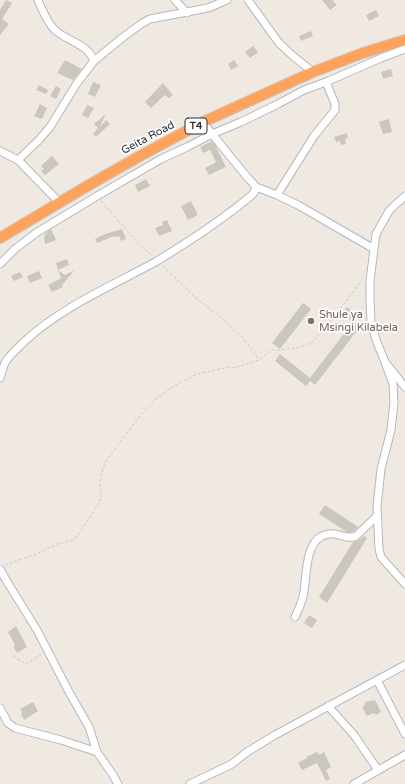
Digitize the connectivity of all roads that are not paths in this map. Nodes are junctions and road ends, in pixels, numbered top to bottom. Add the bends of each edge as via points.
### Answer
1 (38, 0) edge
2 (175, 0) edge
3 (227, 0) edge
4 (248, 0) edge
5 (187, 12) junction
6 (405, 40) edge
7 (405, 49) edge
8 (94, 61) junction
9 (313, 72) junction
10 (326, 82) junction
11 (203, 122) junction
12 (212, 134) junction
13 (0, 151) edge
14 (18, 160) junction
15 (256, 187) junction
16 (277, 195) junction
17 (405, 196) edge
18 (59, 202) junction
19 (0, 238) edge
20 (374, 250) junction
21 (0, 264) edge
22 (385, 362) junction
23 (0, 378) edge
24 (405, 386) edge
25 (377, 516) junction
26 (0, 568) edge
27 (405, 584) edge
28 (295, 617) dead end
29 (405, 665) edge
30 (378, 680) junction
31 (328, 706) junction
32 (0, 708) edge
33 (405, 734) edge
34 (97, 752) junction
35 (405, 755) edge
36 (378, 770) junction
37 (118, 784) edge
38 (190, 784) edge
39 (354, 784) edge

1 - 8 street via 54,29 86,49
2 - 5 street
3 - 5 street via 208,8
4 - 9 street via 279,43
5 - 8 street via 158,17 141,24
6 - 9 highway, Geita Road / T4
7 - 10 street
8 - 14 street via 50,127
9 - 11 highway, Geita Road / T4
10 - 12 street
10 - 16 street via 335,110 314,136
11 - 12 street
11 - 18 highway, Geita Road / T4
12 - 15 street
12 - 21 street via 162,159 36,233
13 - 14 street
14 - 18 street
15 - 16 street
15 - 23 street via 252,195 197,236 90,297 36,332 6,362
16 - 20 street
17 - 20 street via 389,211 376,234
18 - 19 highway, Geita Road / T4
20 - 22 street via 370,280 371,322
22 - 24 street
22 - 25 street via 392,384 394,403 391,430 381,469
25 - 27 street via 381,557
25 - 28 street via 352,538 335,533 318,539 309,555 303,596
26 - 34 street via 89,727
29 - 30 street
30 - 31 street
30 - 33 street
31 - 36 street via 354,736
31 - 38 street via 260,744 232,764
32 - 34 street via 8,723 15,728
34 - 37 street
35 - 36 street
36 - 39 street

